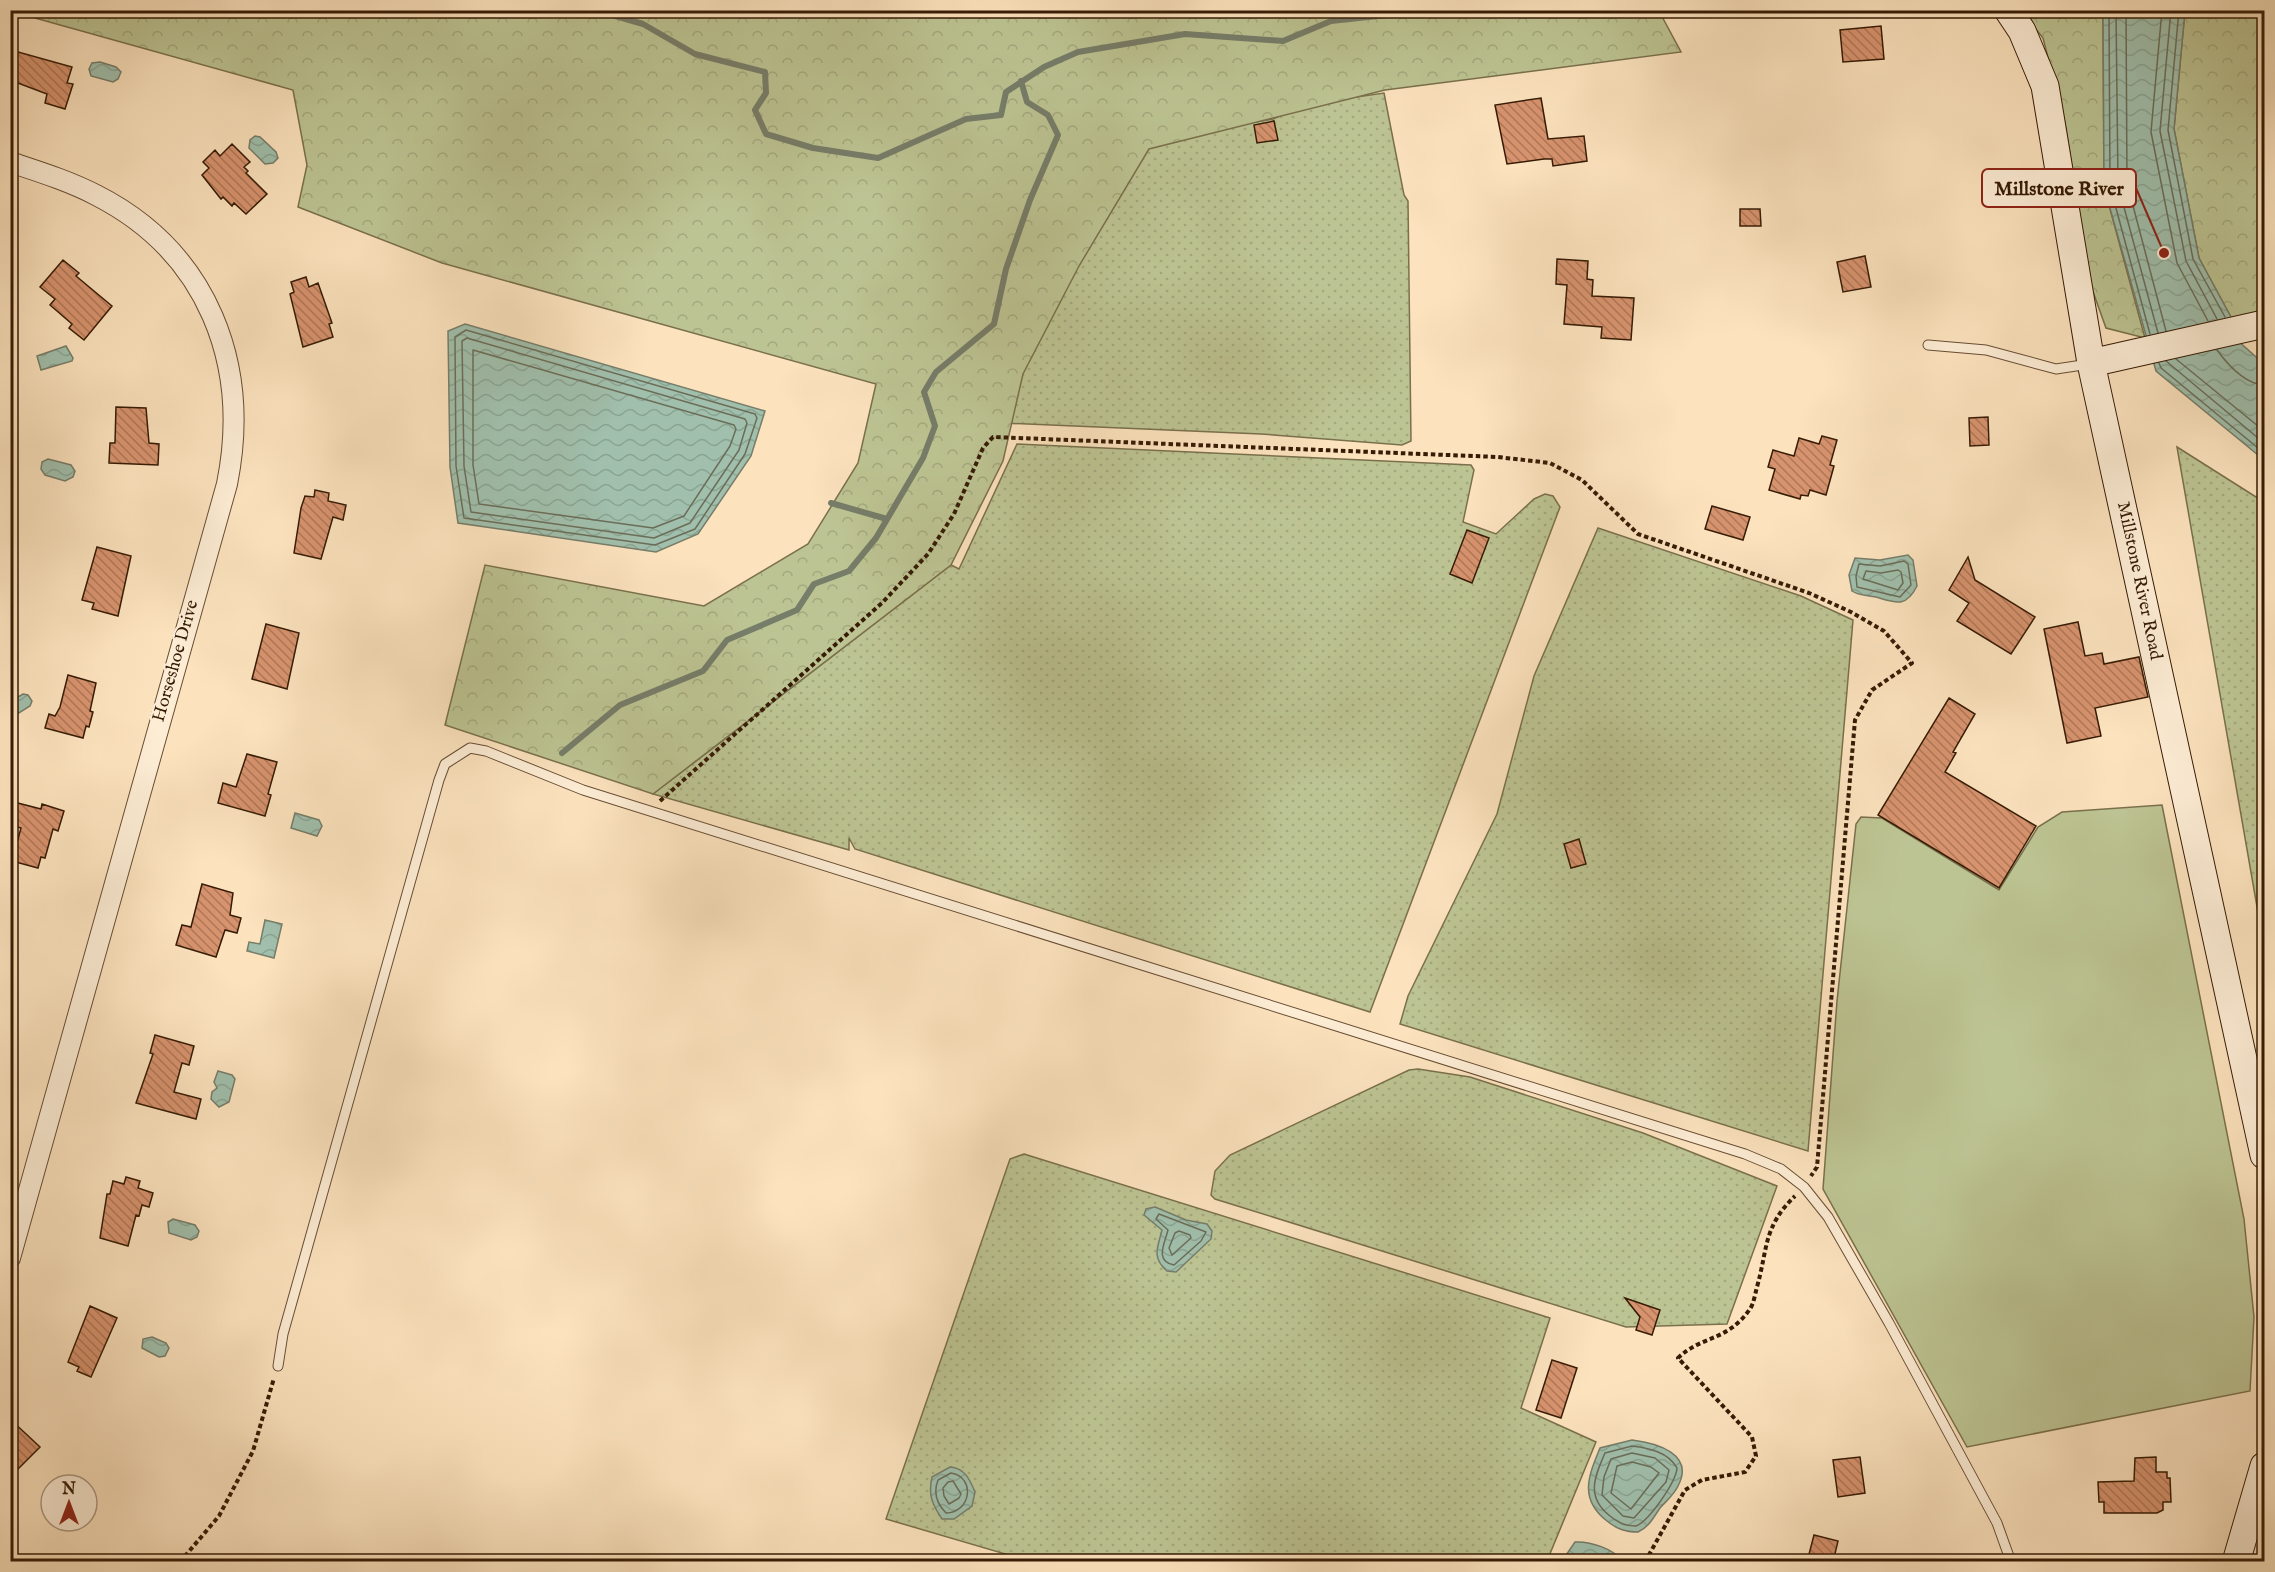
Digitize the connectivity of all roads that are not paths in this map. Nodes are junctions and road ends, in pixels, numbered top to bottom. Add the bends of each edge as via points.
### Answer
1 (2008, 10) edge
2 (10, 162) edge
3 (2252, 326) edge
4 (1928, 345) dead end
5 (2091, 363) junction
6 (2265, 1155) edge
7 (10, 1258) edge
8 (278, 1366) road end
9 (2265, 1466) edge
10 (2011, 1562) edge
11 (2236, 1562) edge

1 - 5 main road, Millstone River Road via 2022,31 2045,86
2 - 7 street, Horseshoe Drive via 98,195 157,238 187,269 221,333 231,372 235,426 227,484
3 - 5 main road
4 - 5 lane via 1986,350 2056,369
5 - 6 main road, Millstone River Road
8 - 10 lane via 283,1334 445,764 470,748 648,811 1745,1154 1781,1169 1804,1187 1828,1216 1997,1523
9 - 11 main road

